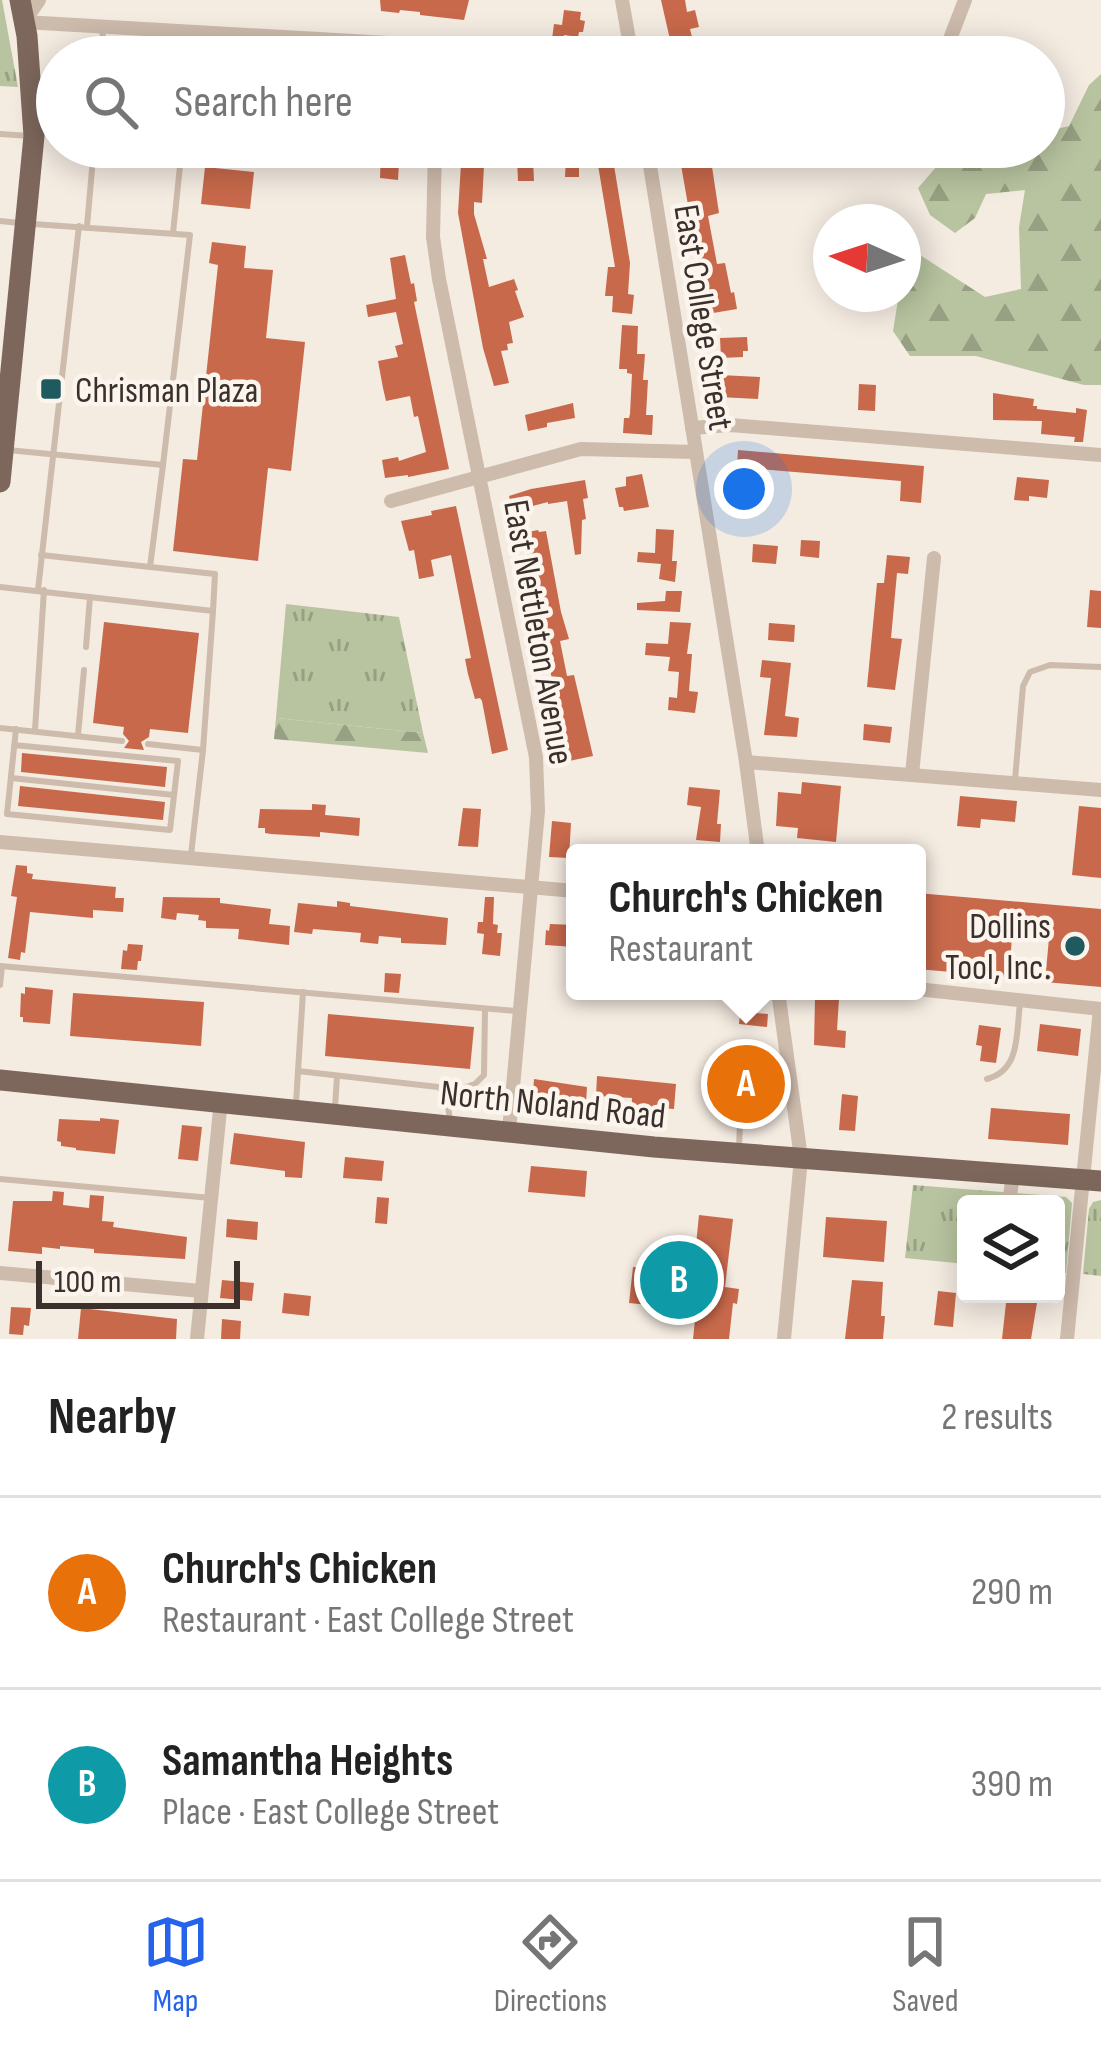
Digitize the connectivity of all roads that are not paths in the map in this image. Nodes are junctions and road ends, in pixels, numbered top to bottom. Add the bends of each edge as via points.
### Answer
1 (39, 0) edge
2 (622, 0) edge
3 (965, 0) edge
4 (22, 11) edge
5 (104, 27) junction
6 (194, 32) junction
7 (103, 36) edge
8 (194, 36) edge
9 (247, 36) edge
10 (628, 36) edge
11 (951, 36) edge
12 (0, 134) edge
13 (34, 136) junction
14 (91, 168) edge
15 (180, 168) edge
16 (435, 168) edge
17 (650, 168) edge
18 (0, 221) edge
19 (27, 224) junction
20 (83, 226) junction
21 (173, 233) junction
22 (692, 428) junction
23 (3, 449) junction
24 (696, 452) junction
25 (52, 454) junction
26 (1101, 455) edge
27 (164, 465) junction
28 (481, 476) junction
29 (0, 482) edge
30 (391, 501) dead end
31 (41, 555) junction
32 (934, 558) dead end
33 (151, 568) junction
34 (0, 587) edge
35 (41, 590) junction
36 (90, 596) junction
37 (213, 611) junction
38 (86, 647) dead end
39 (1101, 667) edge
40 (84, 670) dead end
41 (0, 728) edge
42 (16, 729) junction
43 (35, 730) junction
44 (78, 735) junction
45 (122, 741) dead end
46 (148, 744) dead end
47 (14, 745) junction
48 (203, 750) junction
49 (746, 762) junction
50 (912, 774) junction
51 (10, 778) junction
52 (1014, 784) junction
53 (1101, 790) edge
54 (174, 795) junction
55 (0, 842) edge
56 (757, 844) edge
57 (191, 858) junction
58 (530, 887) junction
59 (566, 890) edge
60 (1, 966) edge
61 (0, 985) edge
62 (926, 990) edge
63 (303, 992) junction
64 (778, 1000) edge
65 (1020, 1000) junction
66 (485, 1009) junction
67 (1101, 1009) edge
68 (519, 1012) junction
69 (298, 1071) junction
70 (337, 1076) junction
71 (987, 1078) dead end
72 (0, 1079) edge
73 (783, 1082) junction
74 (446, 1094) junction
75 (220, 1100) junction
76 (296, 1108) junction
77 (335, 1113) junction
78 (740, 1120) junction
79 (452, 1125) junction
80 (509, 1132) junction
81 (740, 1154) junction
82 (801, 1159) junction
83 (1013, 1174) junction
84 (0, 1179) edge
85 (1091, 1181) edge
86 (1010, 1195) edge
87 (211, 1198) junction
88 (0, 1273) edge
89 (201, 1291) junction
90 (196, 1339) edge
91 (784, 1339) edge
92 (1067, 1339) edge

1 - 4 street
2 - 10 street
3 - 11 street
4 - 5 street
4 - 13 main road
5 - 6 street
5 - 7 lane
6 - 8 lane
6 - 9 street
12 - 13 lane
13 - 19 main road
14 - 20 lane
15 - 21 lane
16 - 28 street, East Nettleton Avenue via 439,279
17 - 22 street, East College Street
18 - 19 lane
19 - 20 lane
19 - 23 main road
20 - 21 lane
20 - 25 lane
21 - 27 lane via 190,235
22 - 24 street, East College Street
22 - 26 street
23 - 25 lane
23 - 29 main road
24 - 28 street via 581,449
24 - 49 street, East College Street
25 - 27 lane
25 - 31 lane
27 - 33 lane
28 - 30 street
28 - 58 street, East Nettleton Avenue via 536,757
31 - 33 lane
31 - 35 lane
32 - 50 street
33 - 37 lane via 215,574
34 - 35 lane
35 - 36 lane
35 - 43 lane
36 - 37 lane
36 - 38 lane
37 - 48 lane
39 - 52 lane via 1030,672
40 - 44 lane
41 - 42 lane
42 - 43 lane
42 - 47 lane
43 - 44 lane
44 - 45 lane
46 - 48 lane
47 - 51 lane
47 - 54 lane via 178,761
48 - 57 lane
49 - 50 street
49 - 56 street, East College Street
50 - 52 street
51 - 54 lane
51 - 54 lane via 7,814 170,830
52 - 53 street
55 - 57 street
57 - 58 street
58 - 59 street
58 - 68 street, East Nettleton Avenue
60 - 61 lane
60 - 63 lane
62 - 65 street
63 - 66 lane
63 - 69 lane
64 - 73 street
65 - 67 street
65 - 71 lane via 1014,1055 1008,1068
66 - 68 lane
66 - 74 lane via 484,1075
67 - 85 street
68 - 80 street, East Nettleton Avenue
69 - 70 lane
69 - 76 lane
70 - 74 lane
70 - 77 lane
72 - 75 main road, North Noland Road
73 - 78 lane via 769,1105
73 - 78 lane via 764,1060 728,1061 725,1107
73 - 82 street
74 - 79 lane
75 - 76 main road, North Noland Road
75 - 87 street
76 - 77 main road, North Noland Road
77 - 79 main road, North Noland Road
78 - 81 lane
79 - 80 main road, North Noland Road
80 - 81 main road, North Noland Road
81 - 82 main road, North Noland Road
82 - 83 main road, North Noland Road
82 - 91 street
83 - 85 main road, North Noland Road
83 - 86 street
84 - 87 lane
85 - 92 street
87 - 89 street
88 - 89 street
89 - 90 street

